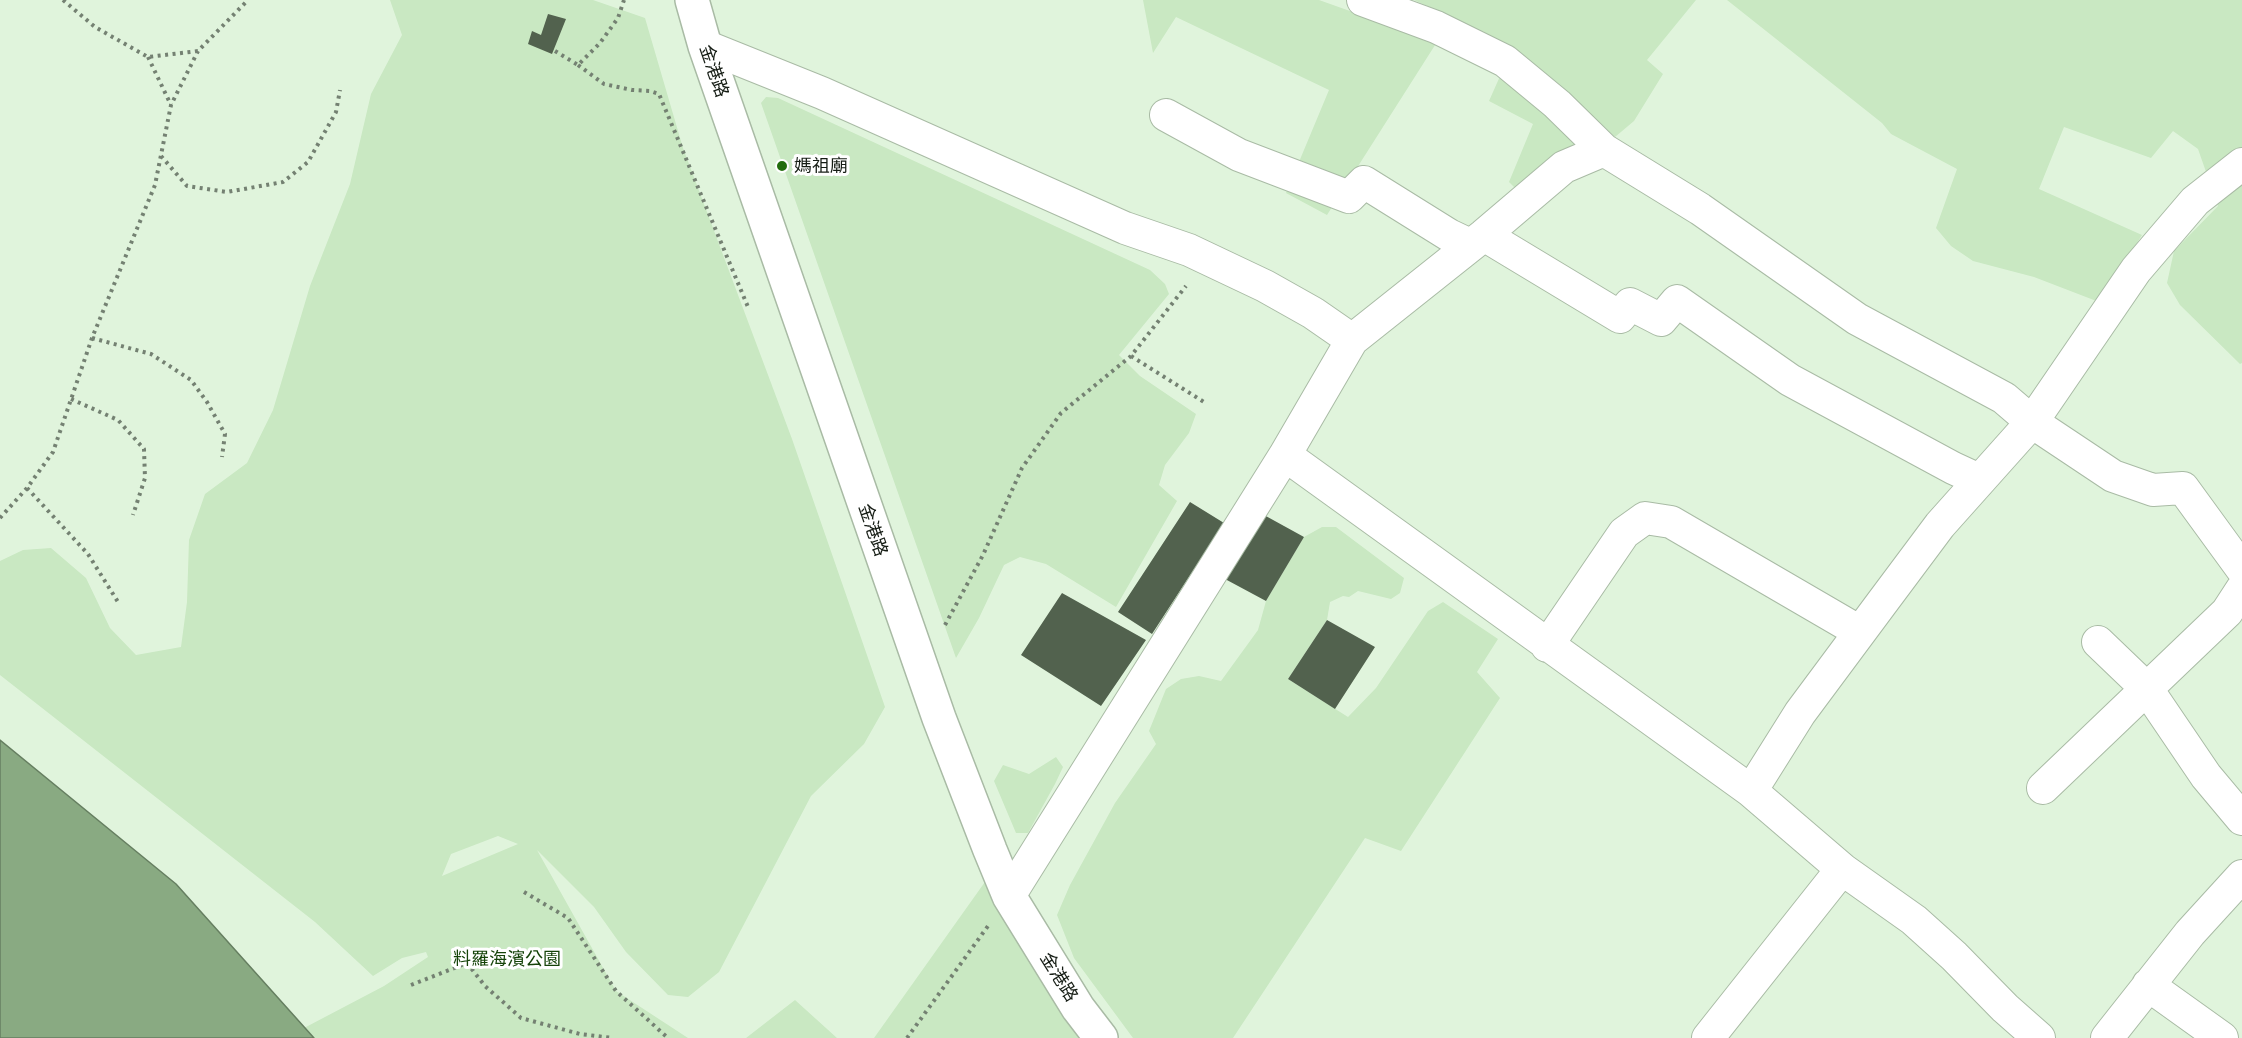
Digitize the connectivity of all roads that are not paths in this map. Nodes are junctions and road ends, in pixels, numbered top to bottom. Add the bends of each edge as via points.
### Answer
1 (692, 0) edge
2 (1363, 0) edge
3 (705, 46) junction
4 (1166, 115) dead end
5 (1604, 150) junction
6 (2242, 164) edge
7 (1477, 240) junction
8 (1352, 340) junction
9 (2032, 422) junction
10 (1285, 455) junction
11 (1979, 480) junction
12 (2242, 569) edge
13 (2242, 589) edge
14 (1860, 632) junction
15 (2098, 642) dead end
16 (1547, 646) junction
17 (2147, 689) junction
18 (2043, 788) dead end
19 (1751, 791) junction
20 (2242, 819) edge
21 (1842, 869) junction
22 (2242, 876) edge
23 (1009, 896) junction
24 (2148, 985) junction
25 (1101, 1038) edge
26 (1708, 1038) edge
27 (2038, 1038) edge
28 (2107, 1038) edge
29 (2222, 1038) edge

1 - 3 main road, 金港路
2 - 5 street via 1436,27 1505,61
3 - 8 street via 822,93 1125,228 1189,250 1266,286
3 - 23 main road, 金港路 via 939,718
4 - 7 street via 1239,155 1350,197 1364,182 1449,235
5 - 7 street via 1564,167
5 - 9 street via 1700,209 1857,319 2004,398
6 - 9 street via 2195,201 2136,270
7 - 8 street
7 - 11 street via 1620,317 1630,304 1661,320 1677,301 1790,380
8 - 10 street
9 - 11 street
9 - 12 street via 2113,476 2153,490 2184,488
10 - 16 street
10 - 23 street
11 - 14 street
13 - 17 street via 2227,612
14 - 16 street via 1671,522 1645,519 1624,533
14 - 19 street via 1800,713
15 - 17 street
16 - 19 street
17 - 18 street
17 - 20 street via 2206,776
19 - 21 street
21 - 26 street
21 - 27 street via 1914,920
22 - 24 street
23 - 25 main road, 金港路
24 - 28 street
24 - 29 street

